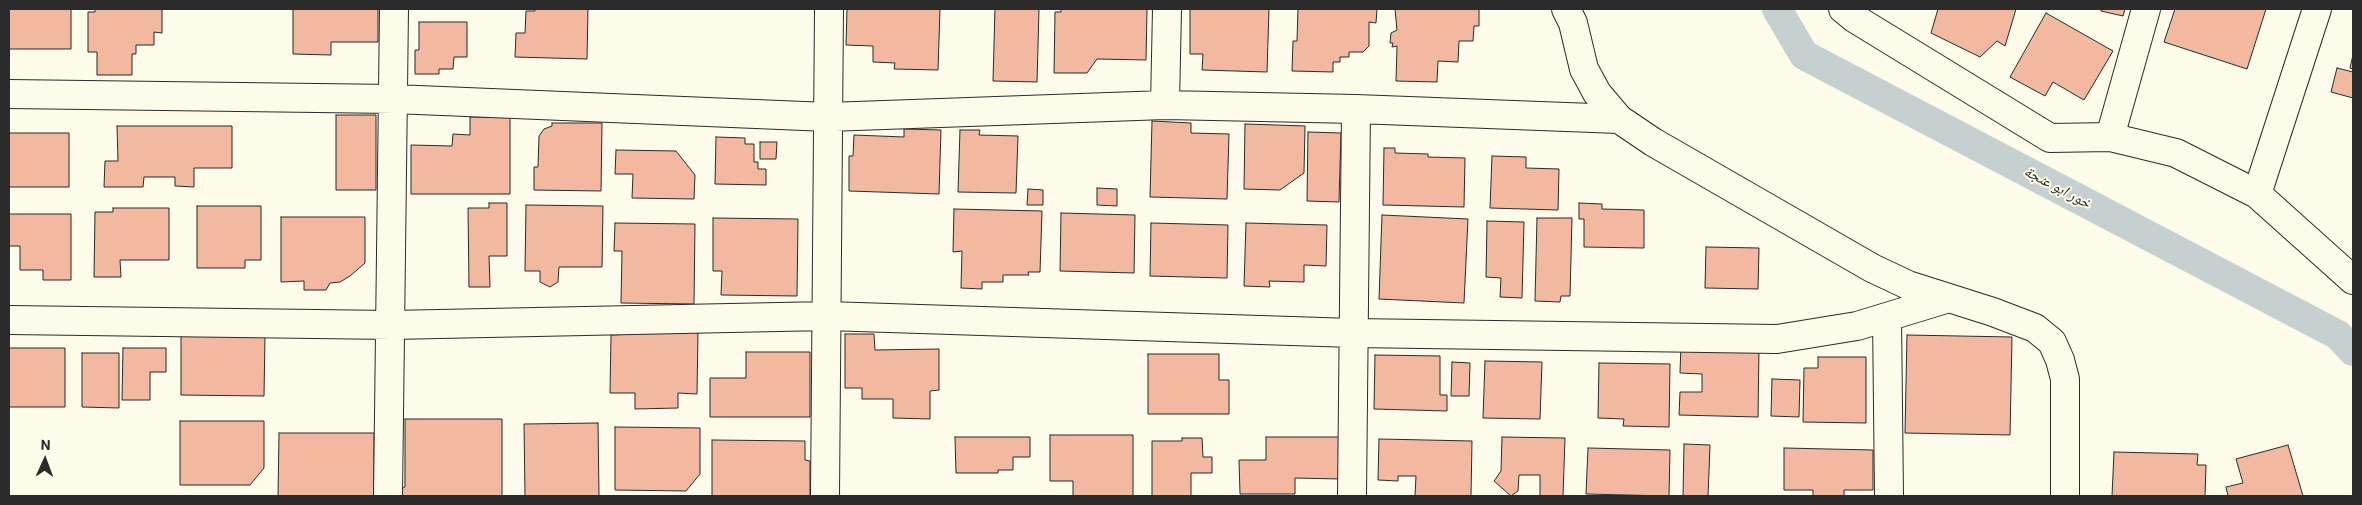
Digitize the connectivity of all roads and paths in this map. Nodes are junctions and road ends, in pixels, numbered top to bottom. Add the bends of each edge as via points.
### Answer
1 (394, 9) edge
2 (829, 9) edge
3 (1168, 9) edge
4 (1566, 9) edge
5 (1844, 9) edge
6 (2146, 9) edge
7 (2317, 9) edge
8 (9, 94) edge
9 (394, 99) junction
10 (1165, 105) junction
11 (1356, 109) junction
12 (828, 117) junction
13 (1619, 119) junction
14 (2110, 137) junction
15 (2257, 194) junction
16 (2353, 280) edge
17 (1949, 298) junction
18 (827, 316) junction
19 (1887, 318) junction
20 (9, 320) edge
21 (391, 326) junction
22 (1353, 333) junction
23 (388, 496) edge
24 (825, 496) edge
25 (1352, 496) edge
26 (1889, 496) edge
27 (2065, 496) edge

1 - 9 street
2 - 12 street
3 - 10 street
4 - 13 street via 1584,69 1597,94
5 - 14 street via 2050,138
6 - 14 street
7 - 15 street
8 - 9 street
9 - 12 street
9 - 21 street
10 - 11 street
10 - 12 street
11 - 13 street
11 - 22 street
12 - 18 street
13 - 17 street via 1653,142 1872,268 1908,286
14 - 15 street via 2176,153
15 - 16 street
17 - 19 street
17 - 27 street via 2035,328 2052,342 2065,379
18 - 21 street
18 - 22 street
18 - 24 street
19 - 22 street via 1777,339
19 - 26 street
20 - 21 street
21 - 23 street
22 - 25 street

